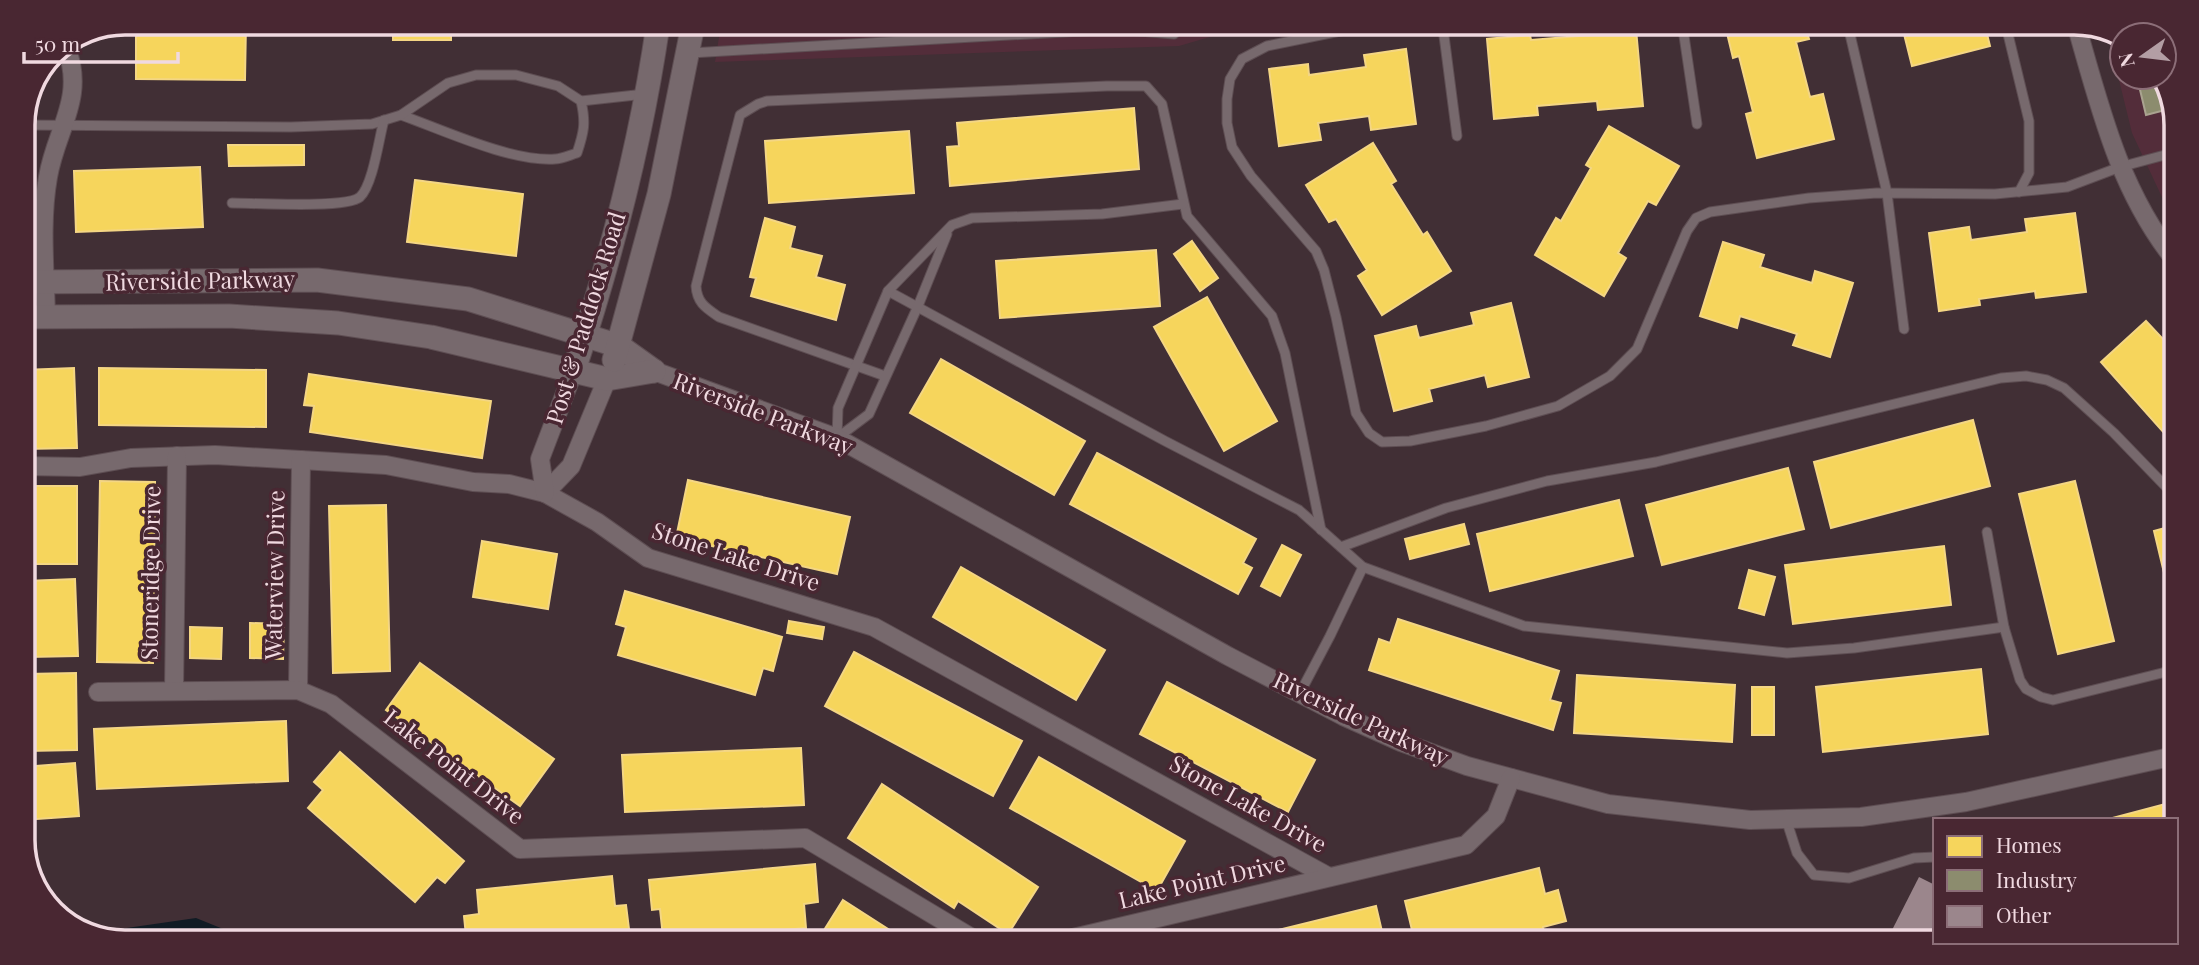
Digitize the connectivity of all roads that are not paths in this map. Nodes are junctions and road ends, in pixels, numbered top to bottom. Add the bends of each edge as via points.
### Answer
1 (656, 35) edge
2 (692, 35) edge
3 (1010, 35) edge
4 (1321, 35) edge
5 (1444, 35) edge
6 (1684, 35) edge
7 (1850, 35) edge
8 (2008, 35) edge
9 (2080, 36) edge
10 (689, 53) junction
11 (69, 55) edge
12 (647, 93) junction
13 (581, 101) junction
14 (401, 115) junction
15 (384, 120) junction
16 (64, 124) junction
17 (1698, 124) dead end
18 (35, 125) edge
19 (1457, 136) dead end
20 (2164, 155) edge
21 (2120, 167) junction
22 (2019, 192) junction
23 (1887, 193) junction
24 (232, 203) dead end
25 (1184, 204) junction
26 (949, 228) junction
27 (2164, 247) edge
28 (35, 277) edge
29 (35, 282) edge
30 (888, 291) junction
31 (918, 306) junction
32 (35, 317) edge
33 (1904, 329) dead end
34 (585, 336) junction
35 (619, 346) junction
36 (857, 366) junction
37 (574, 370) junction
38 (654, 371) junction
39 (885, 376) junction
40 (607, 379) junction
41 (837, 438) junction
42 (177, 456) junction
43 (301, 460) junction
44 (35, 466) edge
45 (2164, 485) edge
46 (544, 493) junction
47 (1321, 530) junction
48 (1987, 532) dead end
49 (1341, 547) junction
50 (1363, 567) junction
51 (2004, 627) junction
52 (2164, 673) edge
53 (298, 690) junction
54 (174, 691) junction
55 (97, 692) dead end
56 (1300, 693) junction
57 (2164, 758) edge
58 (1511, 778) junction
59 (1786, 819) junction
60 (1933, 857) edge
61 (1329, 877) junction
62 (958, 930) edge
63 (1107, 930) edge

1 - 12 street, Post & Paddock Road
2 - 10 street, Post & Paddock Road
3 - 10 lane
4 - 23 lane via 1267,46 1242,59 1230,79 1227,123 1232,147 1251,176 1315,251 1336,317 1356,413 1369,433 1382,442 1461,431 1546,409 1610,376 1637,349 1696,218 1741,206
5 - 19 lane
6 - 17 lane
7 - 23 lane
8 - 22 lane via 2029,121 2029,173
9 - 21 street
10 - 35 street, Post & Paddock Road via 659,194
11 - 16 street via 75,86
12 - 13 lane
12 - 34 street, Post & Paddock Road
13 - 14 lane via 558,86 516,75 476,75 448,83
13 - 14 lane via 584,132 577,153 556,159 496,149
14 - 15 lane
15 - 16 lane via 291,127
15 - 24 lane via 360,196 331,203
16 - 18 lane
16 - 28 street via 48,176
20 - 21 lane
21 - 22 lane via 2067,187
21 - 27 street
22 - 23 lane
23 - 33 lane
25 - 26 lane via 1102,214 972,218
25 - 36 lane via 1162,104 1146,86 758,104 740,115 696,294 704,307 719,317
25 - 47 lane via 1187,216 1272,316 1286,353
26 - 30 lane
26 - 31 lane
29 - 34 street, Riverside Parkway via 317,280 468,299
30 - 31 lane
30 - 36 lane
31 - 39 lane
31 - 47 lane via 1299,510
32 - 37 street, Riverside Parkway via 229,316 338,323 431,337
34 - 35 street, Riverside Parkway
34 - 37 street, Post & Paddock Road
35 - 38 street, Riverside Parkway
35 - 40 street, Post & Paddock Road
36 - 39 lane
36 - 41 lane via 838,408
37 - 40 street, Riverside Parkway
37 - 46 street, Post & Paddock Road via 540,459
38 - 40 street, Riverside Parkway
38 - 41 street, Riverside Parkway
39 - 41 lane via 869,414
40 - 46 street, Post & Paddock Road via 571,466
41 - 56 street, Riverside Parkway
42 - 43 street, Stone Lake Drive
42 - 44 street, Stone Lake Drive via 80,467
42 - 54 street, Stoneridge Drive
43 - 46 street, Stone Lake Drive via 386,465
43 - 53 street, Waterview Drive
45 - 49 lane via 2064,388 2026,376 2001,378 1656,462 1547,481 1446,508
46 - 61 street, Stone Lake Drive via 648,558 874,627
47 - 49 lane
48 - 51 lane
49 - 50 lane
50 - 51 lane via 1524,626 1787,653
50 - 56 lane
51 - 52 lane via 2020,680 2041,697 2053,700
53 - 54 street, Lake Point Drive
53 - 62 street, Lake Point Drive via 331,704 520,849 805,838
54 - 55 street, Lake Point Drive
56 - 58 street, Riverside Parkway via 1401,743
57 - 59 street, Riverside Parkway via 1966,802 1861,817
58 - 59 street, Riverside Parkway via 1608,804 1750,820
58 - 61 street, Lake Point Drive via 1496,816 1466,845
59 - 60 lane via 1797,853 1814,875 1849,878 1914,858
61 - 63 street, Lake Point Drive

